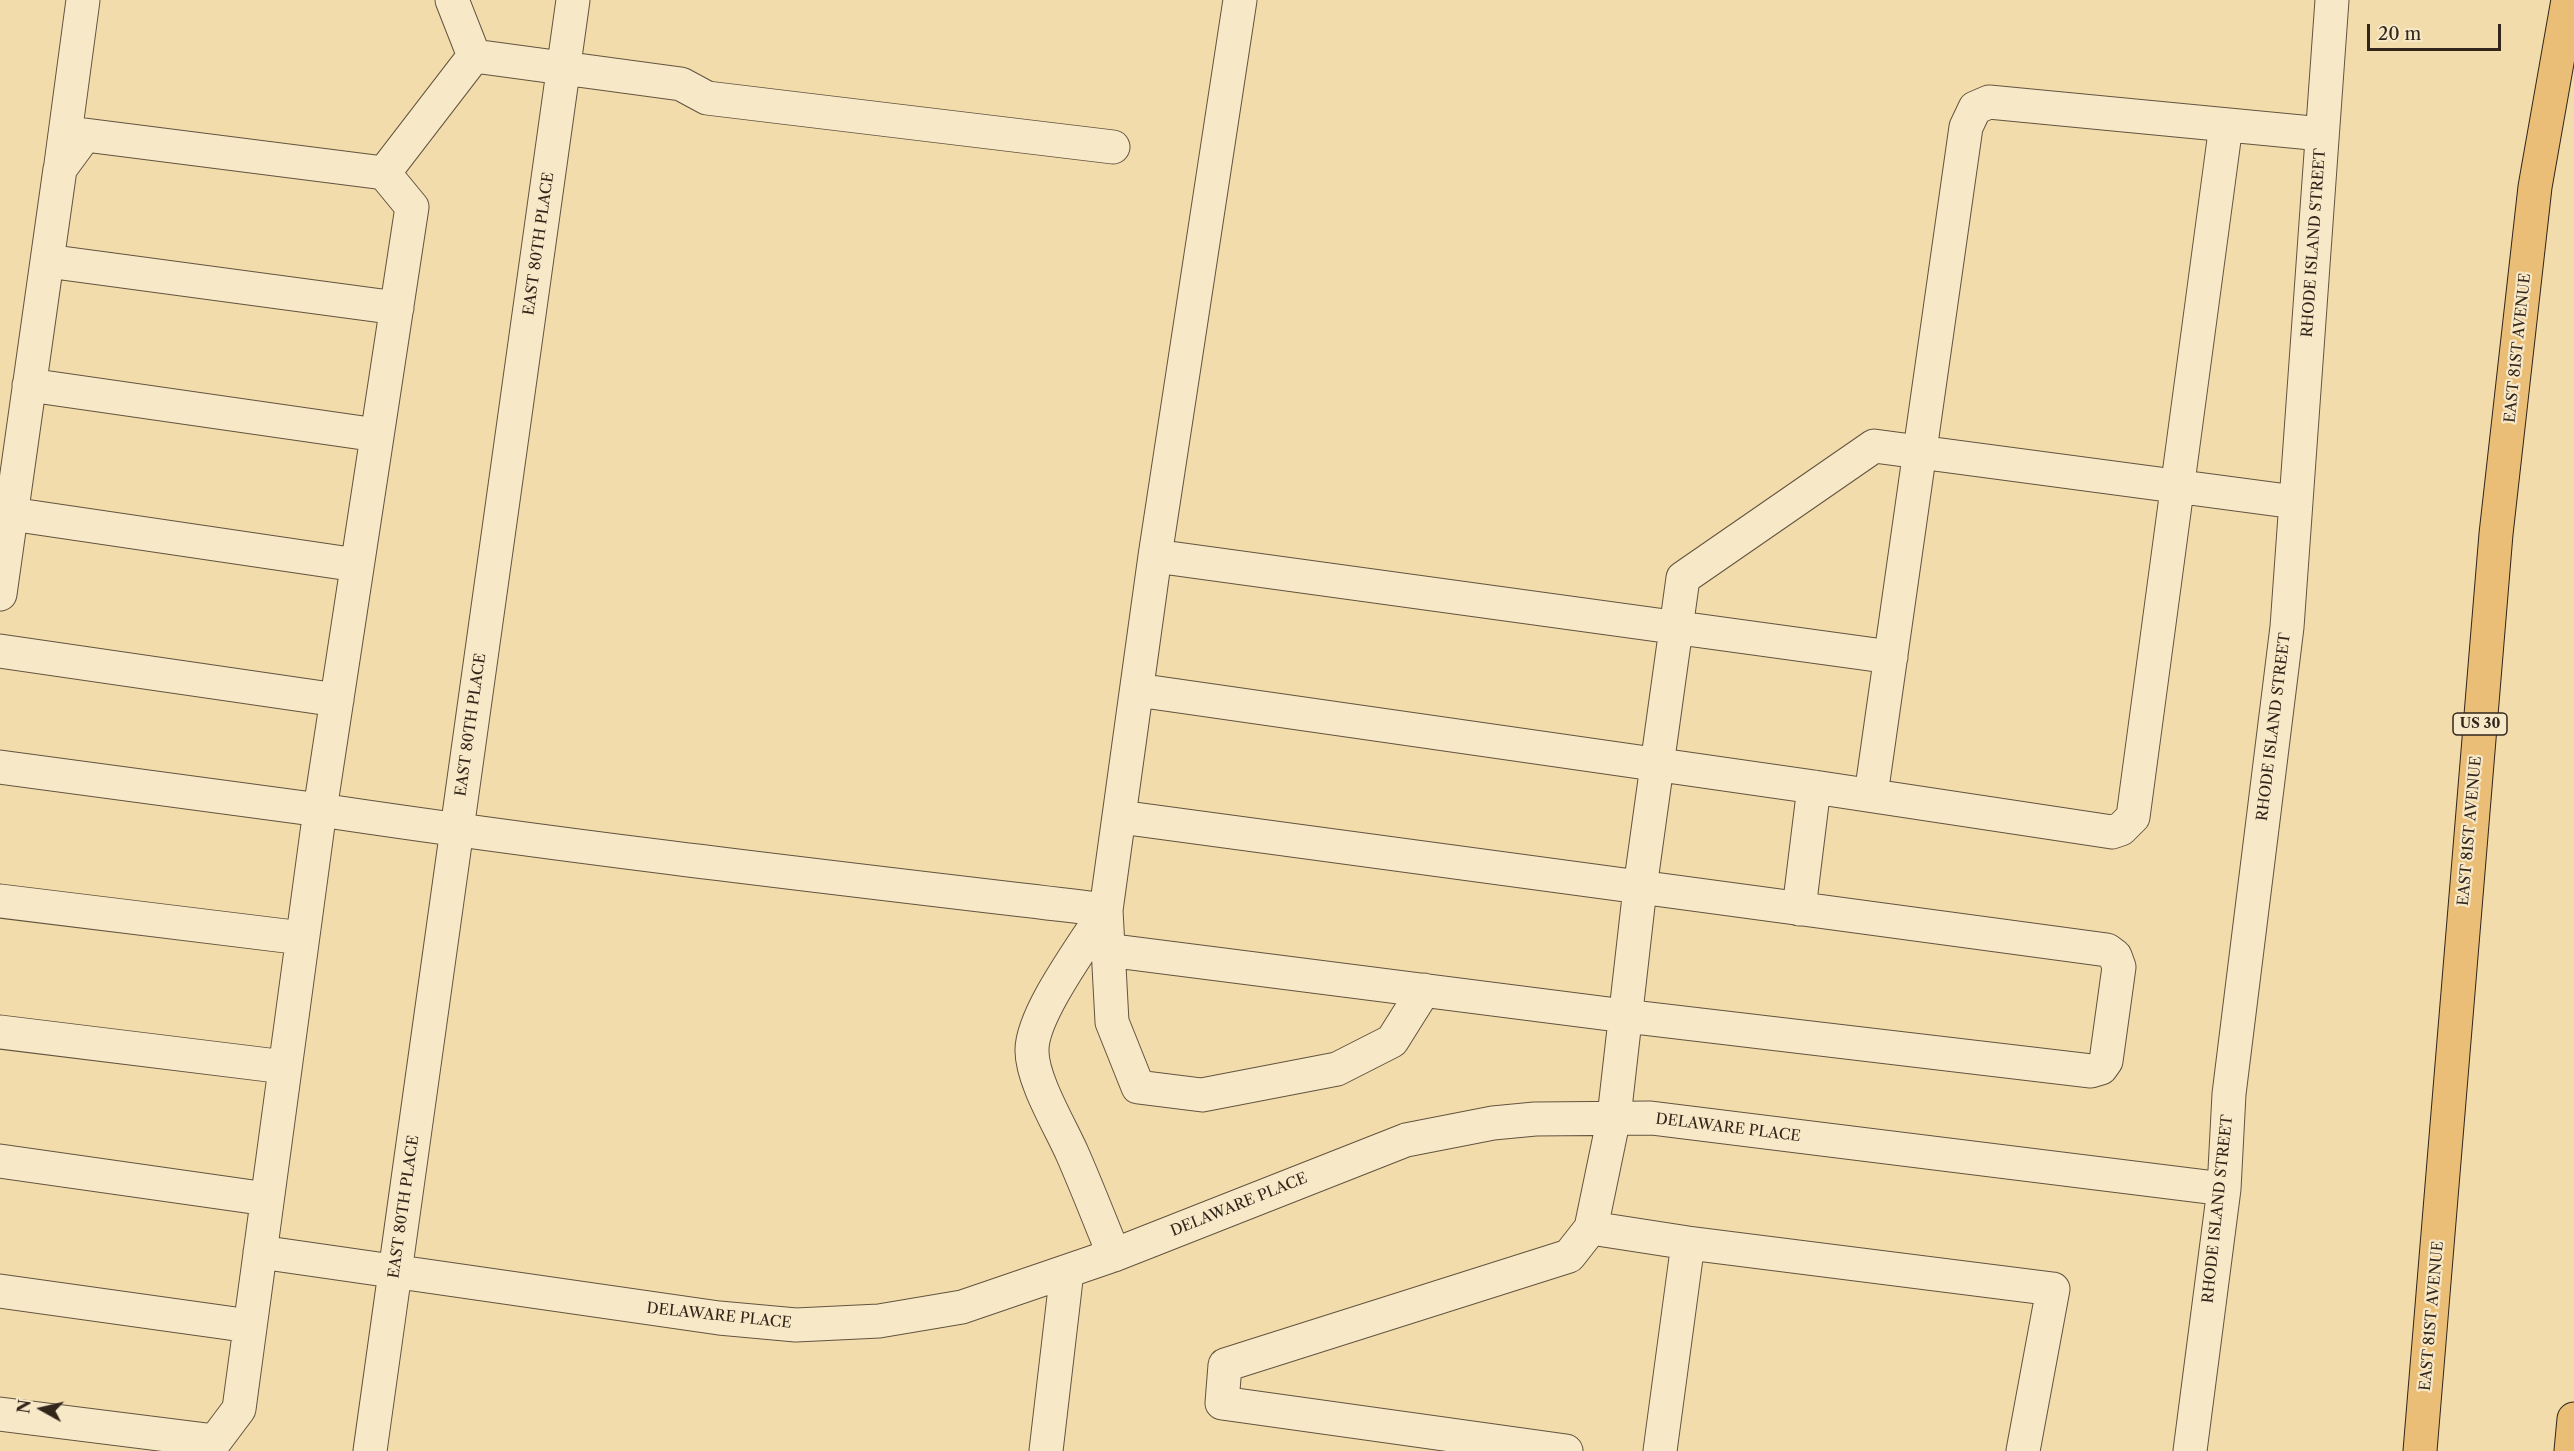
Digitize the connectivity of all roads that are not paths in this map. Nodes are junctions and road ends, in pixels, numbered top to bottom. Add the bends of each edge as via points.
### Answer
1 (84, 0) edge
2 (452, 0) edge
3 (573, 0) edge
4 (1240, 0) edge
5 (2332, 0) edge
6 (2568, 0) edge
7 (474, 56) junction
8 (564, 67) junction
9 (2226, 125) junction
10 (2322, 134) junction
11 (1113, 147) dead end
12 (60, 169) junction
13 (384, 173) junction
14 (47, 261) junction
15 (397, 308) junction
16 (29, 385) junction
17 (377, 435) junction
18 (1922, 452) junction
19 (2179, 487) junction
20 (2295, 502) junction
21 (11, 514) junction
22 (1155, 556) junction
23 (357, 566) junction
24 (0, 594) edge
25 (1675, 627) junction
26 (0, 651) edge
27 (1891, 657) junction
28 (1137, 690) junction
29 (337, 700) junction
30 (1657, 765) junction
31 (0, 767) edge
32 (1814, 787) junction
33 (1871, 795) junction
34 (320, 810) junction
35 (1120, 817) junction
36 (456, 830) junction
37 (1641, 888) junction
38 (0, 901) edge
39 (1800, 909) junction
40 (1106, 910) junction
41 (302, 938) junction
42 (1107, 950) junction
43 (1424, 990) junction
44 (1626, 1016) junction
45 (0, 1032) edge
46 (285, 1067) junction
47 (1614, 1117) junction
48 (0, 1161) edge
49 (2223, 1189) junction
50 (267, 1199) junction
51 (1591, 1228) junction
52 (1688, 1243) junction
53 (260, 1252) junction
54 (1114, 1255) junction
55 (1067, 1271) junction
56 (395, 1274) junction
57 (0, 1291) edge
58 (250, 1326) junction
59 (0, 1414) edge
60 (2574, 1419) edge
61 (370, 1451) edge
62 (1046, 1451) edge
63 (1566, 1451) edge
64 (1660, 1451) edge
65 (2023, 1451) edge
66 (2190, 1451) edge
67 (2420, 1451) edge
68 (2571, 1451) edge

1 - 12 street
2 - 7 street
3 - 8 street, EAST 80TH PLACE
4 - 22 street
5 - 10 street, RHODE ISLAND STREET
6 - 67 main road, EAST 81ST AVENUE / US 30 via 2535,187 2496,534
7 - 8 street
7 - 13 street
8 - 11 street via 681,84 707,98
8 - 36 street, EAST 80TH PLACE
9 - 10 street
9 - 18 street via 1989,102 1975,108 1966,127
9 - 19 street
10 - 20 street, RHODE ISLAND STREET
12 - 13 street via 85,135
12 - 14 street
13 - 15 street via 412,207
14 - 15 street
14 - 16 street
15 - 17 street
16 - 17 street
16 - 21 street
17 - 23 street
18 - 19 street
18 - 25 street via 1874,446 1683,578
18 - 27 street
19 - 20 street
19 - 33 street via 2133,817 2121,829 2112,832
20 - 49 street, RHODE ISLAND STREET via 2287,627 2229,1094
21 - 23 street
21 - 24 street
22 - 25 street
22 - 28 street
23 - 29 street
25 - 27 street
25 - 30 street
26 - 29 street
27 - 33 street
28 - 30 street
28 - 35 street
29 - 34 street
30 - 32 street
30 - 37 street
31 - 34 street
32 - 33 street
32 - 39 street
34 - 36 street
34 - 41 street
35 - 37 street
35 - 40 street
36 - 40 street
36 - 56 street, EAST 80TH PLACE
37 - 39 street
37 - 44 street
38 - 41 street
39 - 44 street via 2107,950 2115,956 2119,967 2106,1061 2101,1068 2091,1071
40 - 42 street
40 - 54 street via 1037,1026 1032,1051 1039,1080
41 - 46 street
42 - 43 street
42 - 43 street via 1112,1022 1138,1088 1202,1095 1337,1069 1392,1041
43 - 44 street
44 - 47 street
45 - 46 street
46 - 50 street
47 - 49 street, DELAWARE PLACE via 1651,1118
47 - 51 street
47 - 54 street, DELAWARE PLACE via 1493,1123 1406,1140
48 - 50 street
49 - 66 street, RHODE ISLAND STREET
50 - 53 street
51 - 52 street
51 - 63 street via 1569,1256 1226,1365 1222,1403
52 - 64 street
52 - 65 street via 2053,1289
53 - 56 street, DELAWARE PLACE
53 - 58 street
54 - 55 street, DELAWARE PLACE
55 - 56 street, DELAWARE PLACE via 962,1307 922,1315 796,1325
55 - 62 street
56 - 61 street, EAST 80TH PLACE
57 - 58 street
58 - 59 street via 239,1409 215,1441
60 - 68 main road

